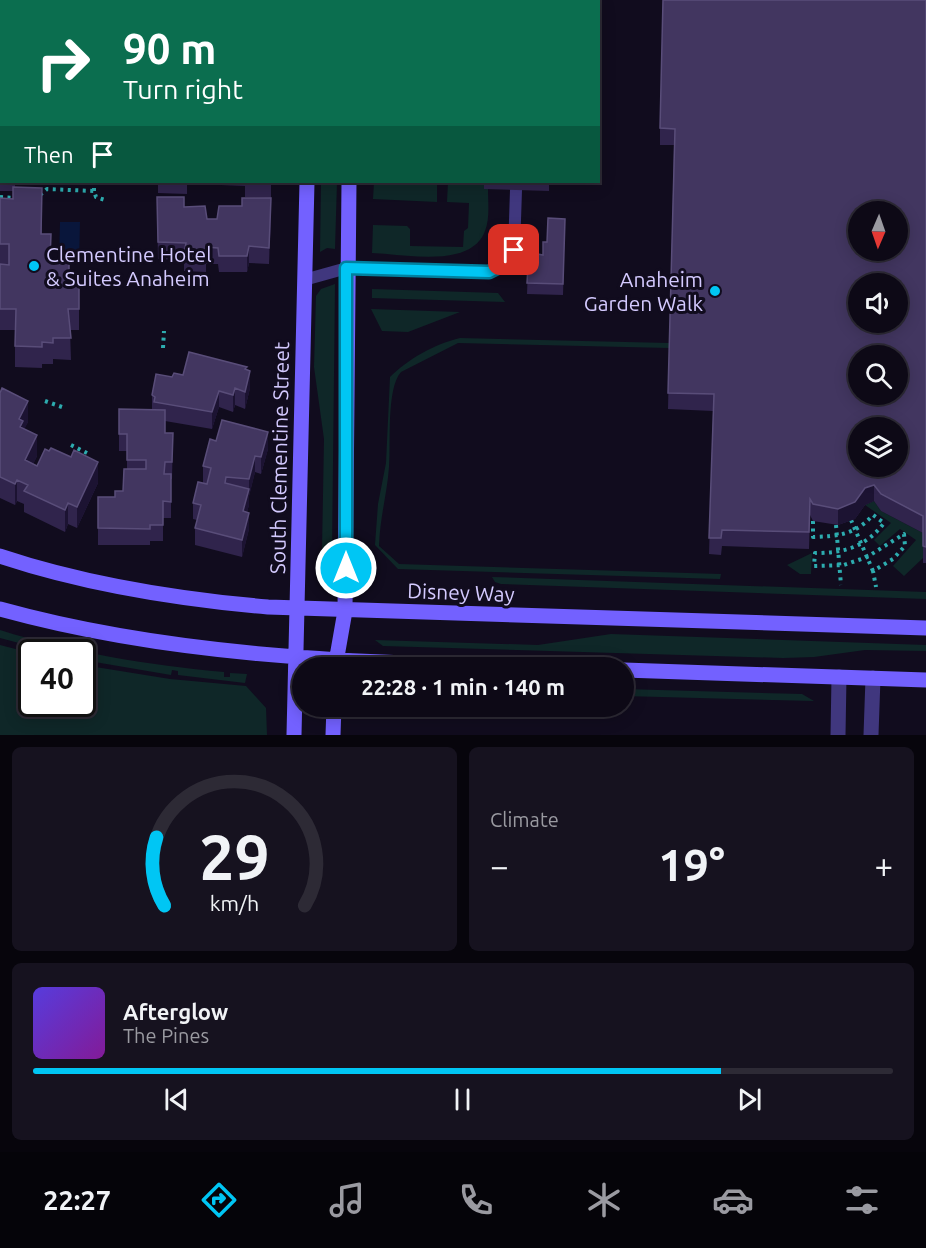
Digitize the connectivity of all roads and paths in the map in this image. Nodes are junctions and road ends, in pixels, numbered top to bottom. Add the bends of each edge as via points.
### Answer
1 (47, 183) edge
2 (107, 183) dead end
3 (307, 183) edge
4 (349, 183) edge
5 (47, 189) junction
6 (516, 190) dead end
7 (94, 191) junction
8 (0, 197) edge
9 (18, 198) edge
10 (36, 199) edge
11 (105, 200) dead end
12 (346, 268) junction
13 (304, 280) junction
14 (164, 331) dead end
15 (163, 348) dead end
16 (45, 401) dead end
17 (62, 407) dead end
18 (71, 445) dead end
19 (87, 453) dead end
20 (851, 520) edge
21 (813, 521) edge
22 (836, 525) edge
23 (855, 530) junction
24 (837, 536) junction
25 (861, 544) junction
26 (838, 553) junction
27 (0, 556) edge
28 (867, 557) junction
29 (839, 566) junction
30 (873, 571) junction
31 (841, 585) dead end
32 (876, 587) dead end
33 (297, 608) junction
34 (0, 609) edge
35 (345, 610) junction
36 (926, 628) edge
37 (296, 657) edge
38 (336, 657) edge
39 (292, 658) edge
40 (634, 670) edge
41 (839, 677) junction
42 (873, 678) junction
43 (926, 680) edge
44 (294, 717) edge
45 (334, 717) edge
46 (294, 735) edge
47 (333, 735) edge
48 (838, 735) edge
49 (871, 735) edge

1 - 5 path
2 - 7 path via 94,183
3 - 13 main road, South Clementine Street
4 - 12 main road
5 - 7 path
5 - 10 path
6 - 12 lane via 514,250 505,264 489,272
7 - 11 path via 96,197
8 - 9 path
12 - 13 lane
12 - 35 main road
13 - 33 main road, South Clementine Street
14 - 15 path
16 - 17 path
18 - 19 path
20 - 23 path
21 - 24 path via 813,537
22 - 24 path
23 - 24 path
23 - 25 path
23 - 25 path via 873,514 884,523
24 - 26 path
25 - 26 path
25 - 28 path
26 - 29 path
26 - 29 path via 815,554 814,566
27 - 33 main road, Disney Way via 112,586 198,600
28 - 29 path
28 - 30 path
28 - 30 path via 904,534 905,546
29 - 31 path
30 - 32 path
33 - 35 main road, Disney Way
33 - 37 main road, South Clementine Street
34 - 39 main road via 118,637
35 - 36 main road, Disney Way
35 - 38 main road
40 - 41 main road
41 - 42 main road
41 - 48 street
42 - 43 main road
42 - 49 street
44 - 46 main road, South Clementine Street
45 - 47 main road

